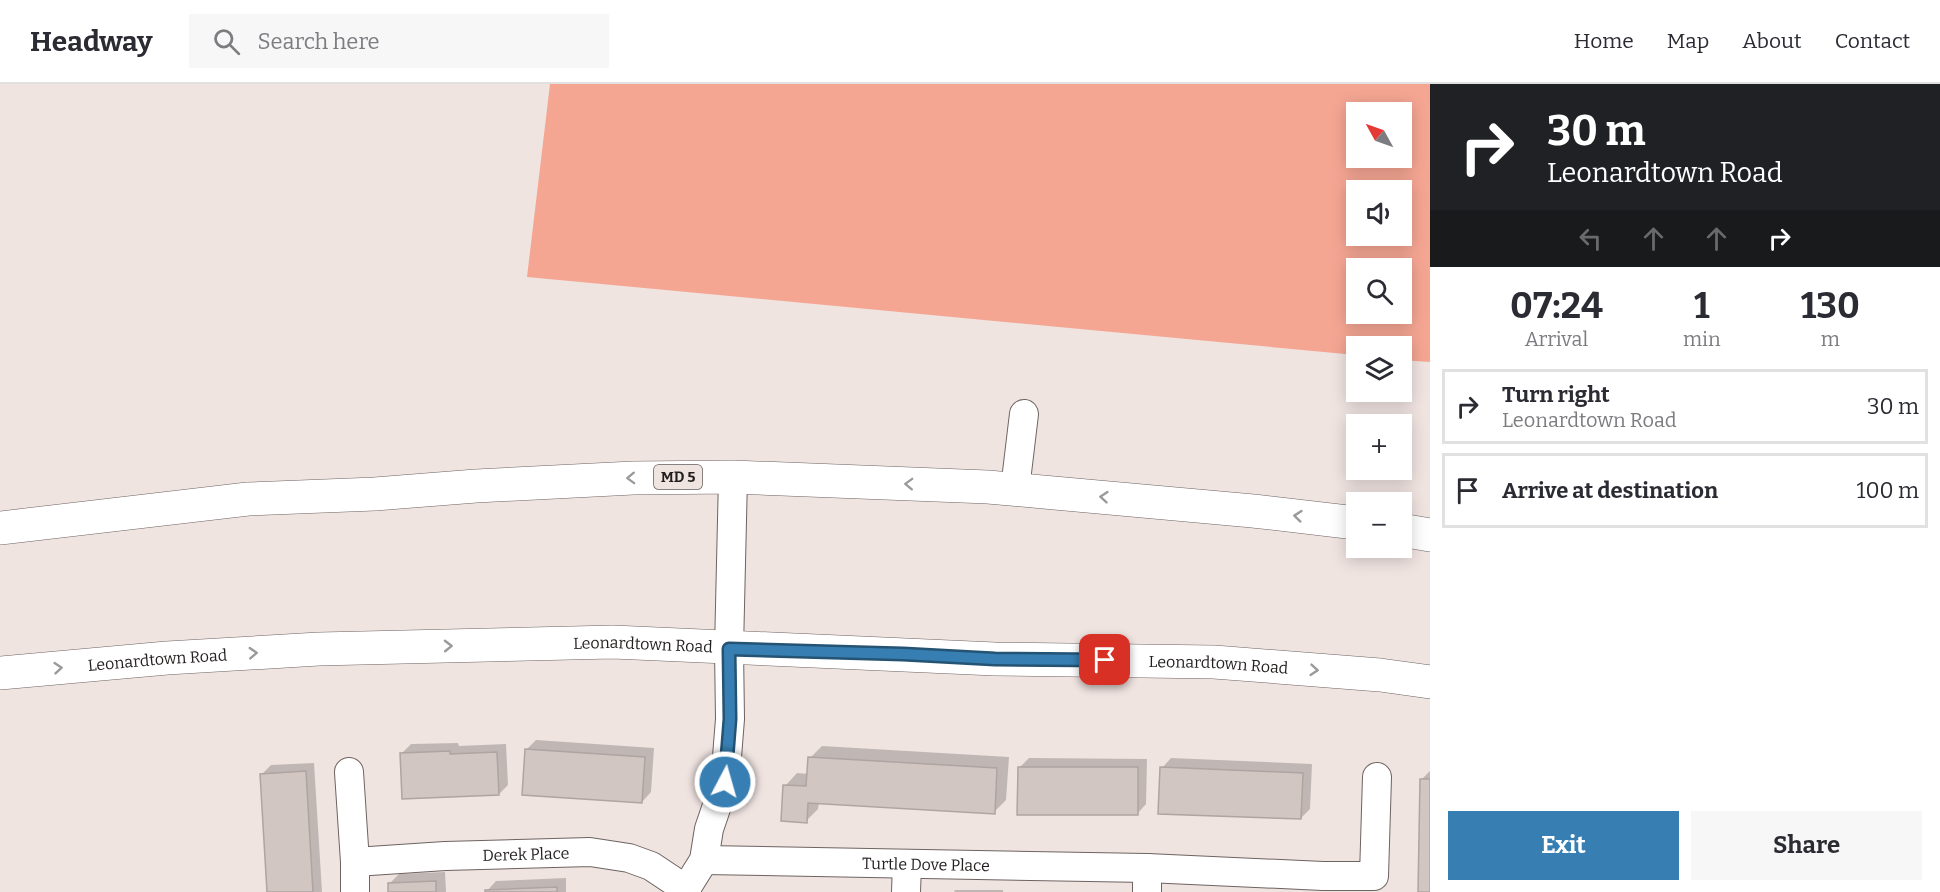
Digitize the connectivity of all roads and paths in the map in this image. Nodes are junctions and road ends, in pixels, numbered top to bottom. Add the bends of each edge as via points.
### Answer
1 (1024, 414) dead end
2 (733, 477) junction
3 (1015, 489) junction
4 (1346, 522) edge
5 (0, 528) edge
6 (1412, 532) edge
7 (1430, 536) edge
8 (729, 649) junction
9 (0, 673) edge
10 (1430, 682) edge
11 (349, 772) dead end
12 (1377, 777) dead end
13 (704, 860) junction
14 (355, 862) junction
15 (907, 864) junction
16 (1147, 880) edge
17 (1316, 884) edge
18 (686, 891) edge
19 (355, 892) edge
20 (906, 892) edge

1 - 3 street
3 -> 2 highway, MD 5
2 -> 5 highway, MD 5 via 622,478 248,499
2 - 8 street
4 -> 3 highway, MD 5
6 - 7 highway
9 -> 8 highway, Leonardtown Road via 330,649 613,642
8 -> 10 highway, Leonardtown Road via 1214,662
8 - 13 street via 730,719 725,782
11 - 14 street
12 - 17 street, Turtle Dove Place via 1374,876
13 - 15 street, Turtle Dove Place
13 - 18 street
14 - 18 street, Derek Place via 590,852 630,858 651,866
14 - 19 street
15 - 16 street, Turtle Dove Place
15 - 20 street
16 - 17 street, Turtle Dove Place

